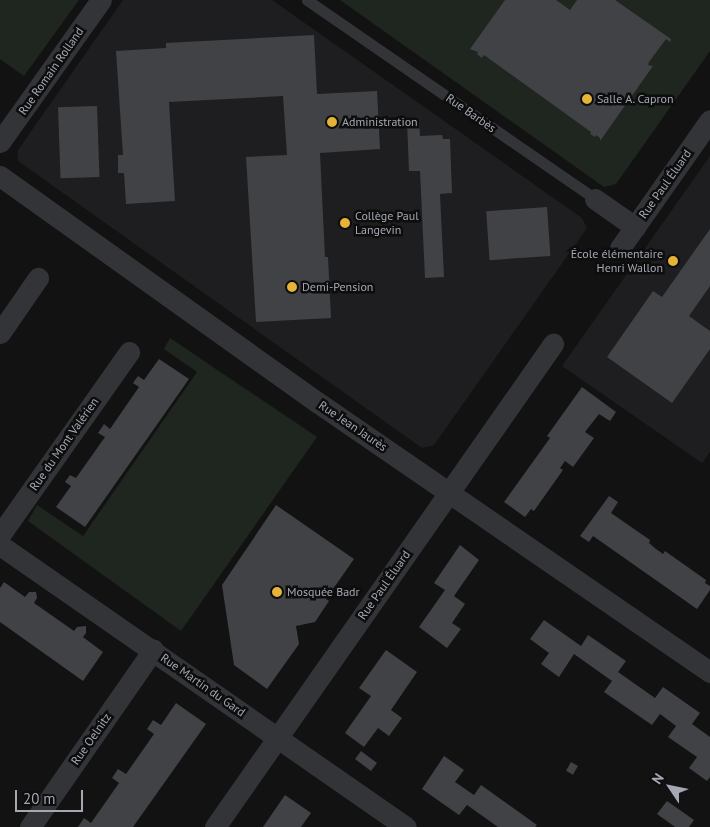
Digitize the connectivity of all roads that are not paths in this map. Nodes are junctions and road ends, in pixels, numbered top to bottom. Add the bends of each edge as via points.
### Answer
1 (101, 0) edge
2 (307, 0) edge
3 (710, 120) edge
4 (0, 142) edge
5 (0, 176) edge
6 (595, 199) joint
7 (635, 227) junction
8 (620, 248) dead end
9 (38, 278) dead end
10 (0, 333) edge
11 (553, 344) dead end
12 (129, 352) dead end
13 (450, 491) junction
14 (0, 535) edge
15 (0, 544) edge
16 (153, 650) junction
17 (710, 672) edge
18 (278, 737) junction
19 (30, 827) edge
20 (215, 827) edge
21 (405, 827) edge

1 - 4 street, Rue Romain Rolland
2 - 6 lane, Rue Barbès
3 - 7 street, Rue Paul Éluard
5 - 13 street, Rue Jean Jaurès
6 - 7 street, Rue Barbès
7 - 8 street, Rue Paul Éluard
9 - 10 street
11 - 13 street, Rue Paul Éluard
12 - 14 street, Rue du Mont Valérien
13 - 17 street, Rue Jean Jaurès
13 - 18 street, Rue Paul Éluard
15 - 16 street, Rue Martin du Gard
16 - 18 street, Rue Martin du Gard
16 - 19 street, Rue Oelnitz
18 - 20 street, Rue Paul Éluard
18 - 21 street, Rue Martin du Gard

